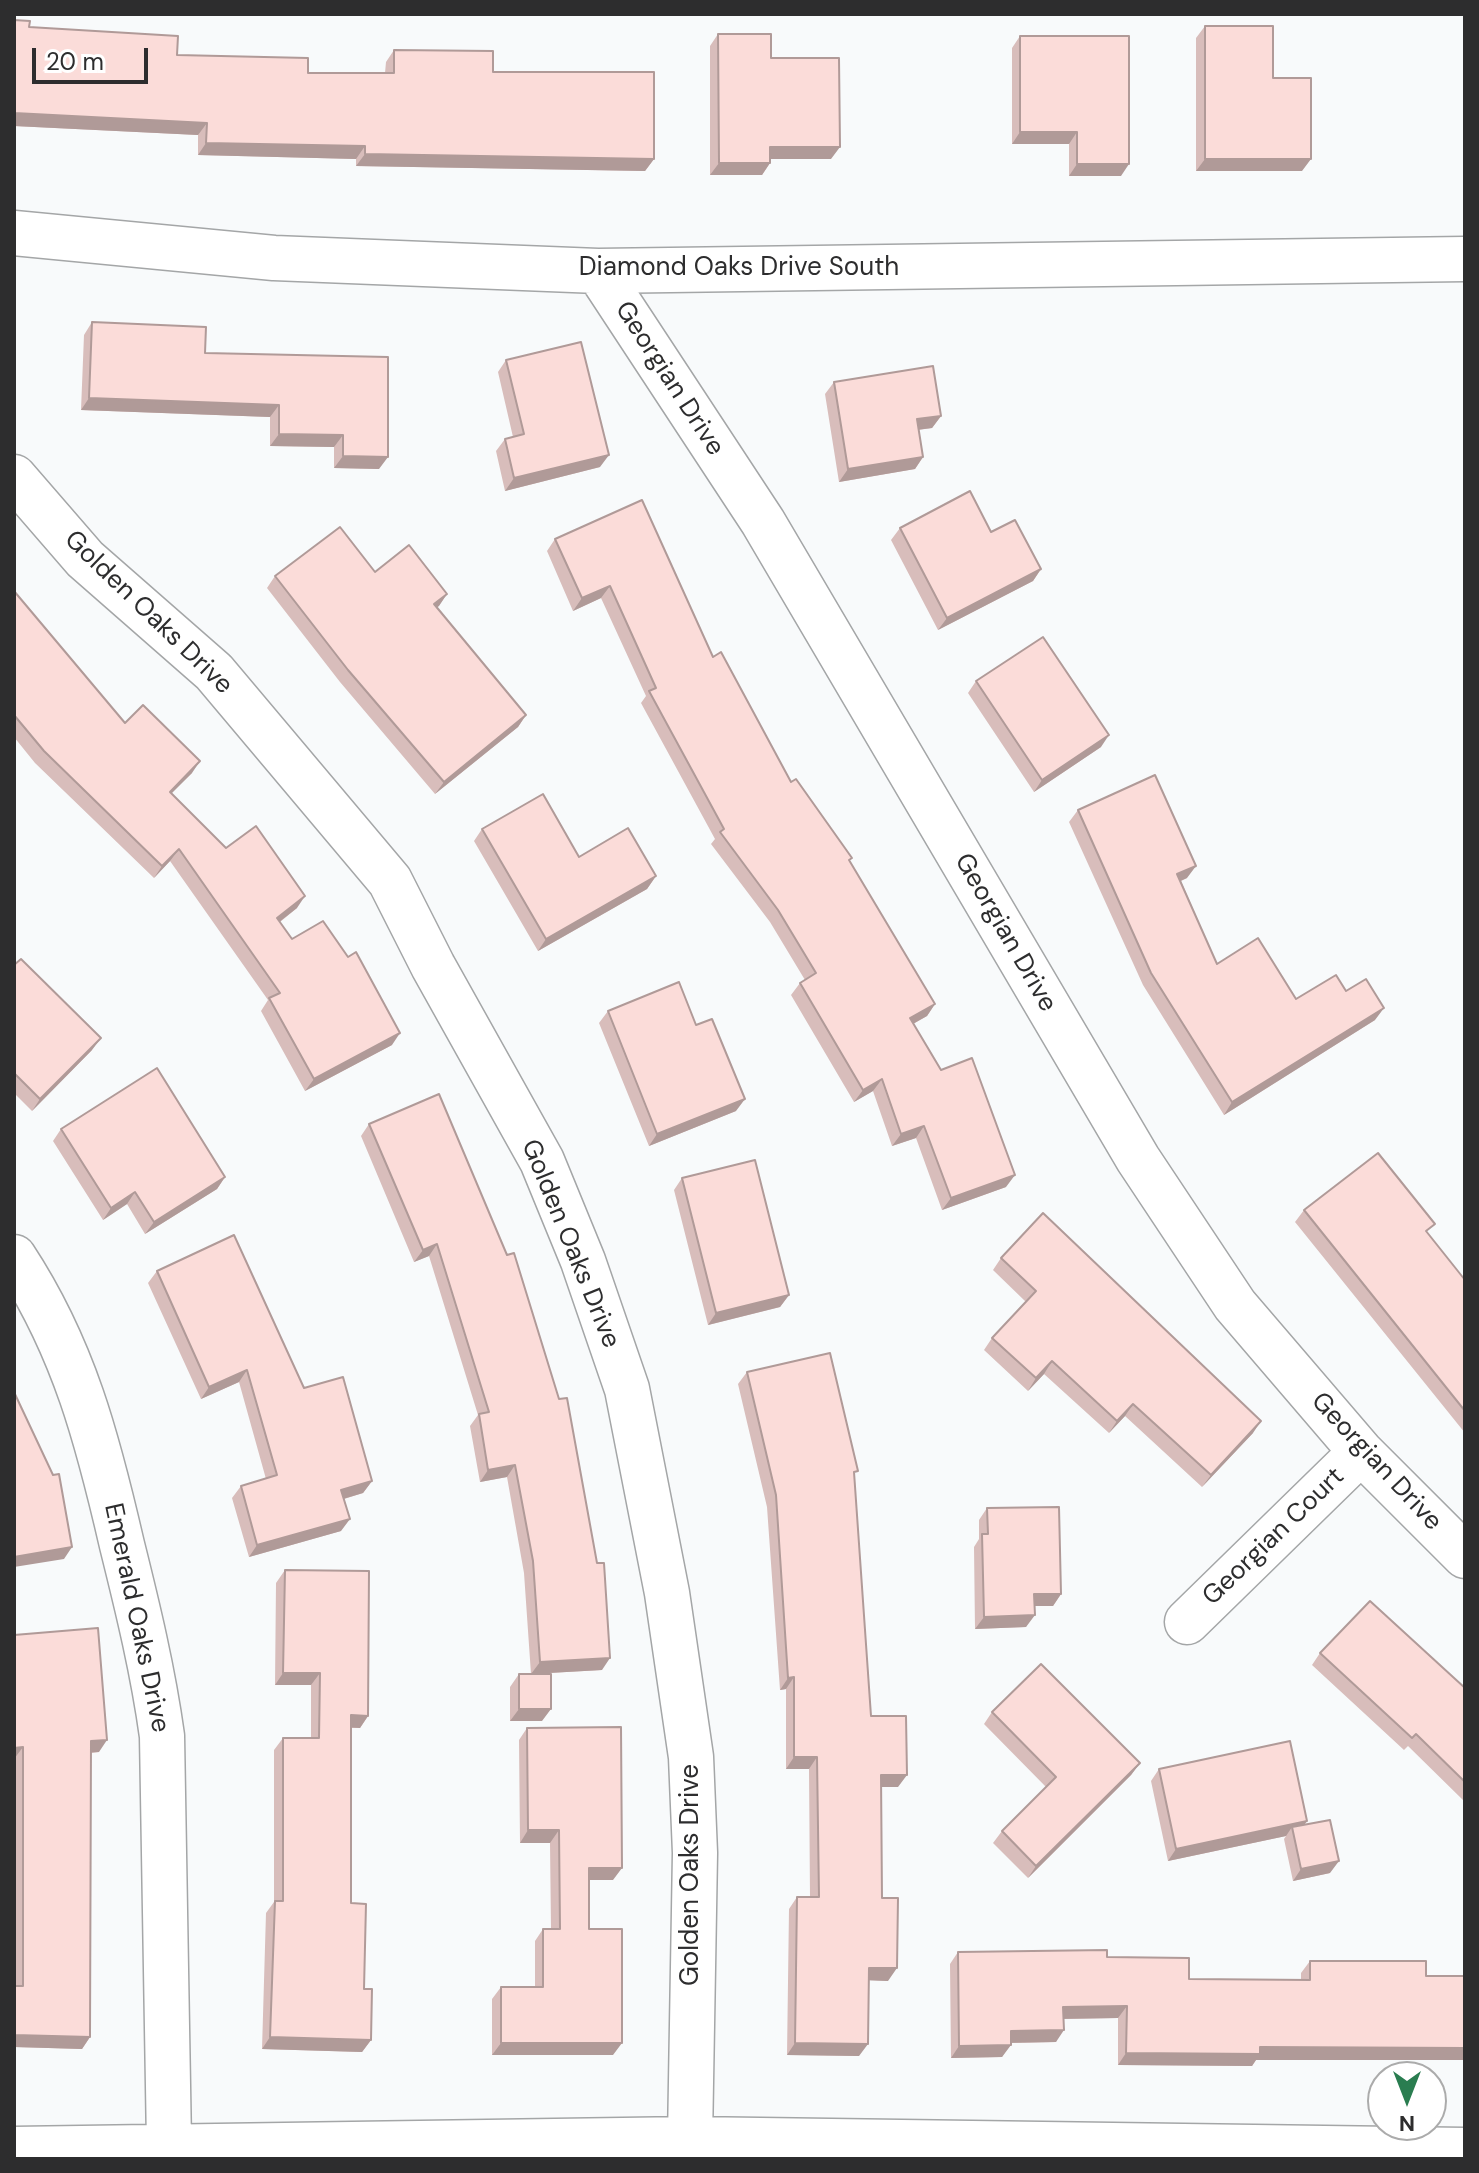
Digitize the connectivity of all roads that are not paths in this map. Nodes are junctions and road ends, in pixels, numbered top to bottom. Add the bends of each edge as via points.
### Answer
1 (14, 233) edge
2 (1465, 259) edge
3 (598, 271) junction
4 (14, 477) edge
5 (14, 1257) edge
6 (1361, 1452) junction
7 (1465, 1556) edge
8 (1187, 1622) dead end
9 (690, 2139) junction
10 (169, 2144) junction
11 (14, 2149) edge
12 (1465, 2150) edge
13 (1180, 2153) edge

1 - 3 street, Diamond Oaks Drive South via 274,258
2 - 3 street, Diamond Oaks Drive South
3 - 6 street, Georgian Drive via 763,522 1138,1159 1235,1305
4 - 9 street, Golden Oaks Drive via 85,559 214,672 390,881 542,1161 577,1247 627,1389 667,1593 691,1757 695,1853
5 - 10 street, Emerald Oaks Drive via 71,1360 153,1673 162,1736
6 - 7 street, Georgian Drive
6 - 8 street, Georgian Court
9 - 10 street
9 - 13 street
10 - 11 street
12 - 13 street

